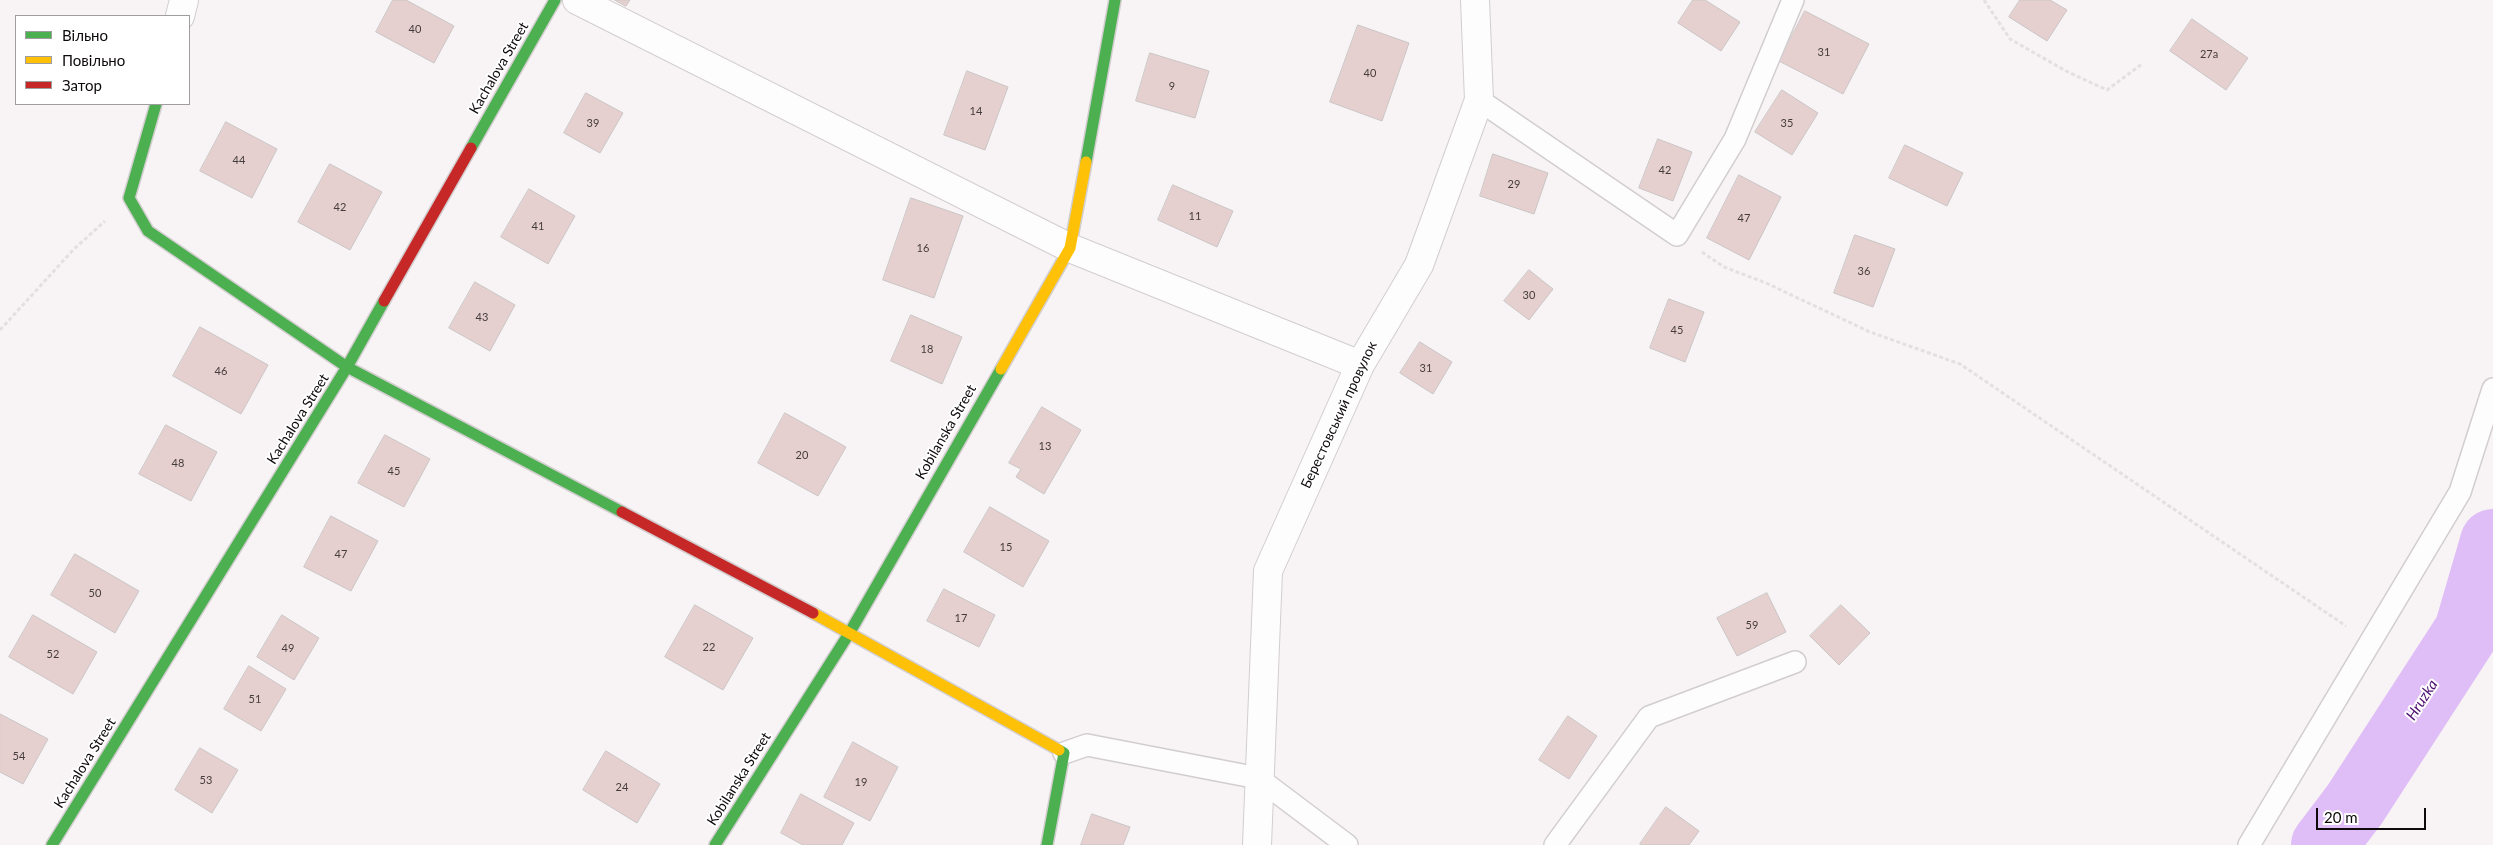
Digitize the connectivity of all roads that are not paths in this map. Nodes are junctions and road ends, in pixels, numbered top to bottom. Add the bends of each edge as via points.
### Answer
1 (184, 0) edge
2 (555, 0) edge
3 (577, 0) edge
4 (1115, 0) edge
5 (1475, 0) edge
6 (1793, 0) edge
7 (180, 15) edge
8 (1479, 100) junction
9 (156, 105) edge
10 (1070, 248) junction
11 (1360, 365) junction
12 (347, 367) junction
13 (2493, 389) edge
14 (850, 632) junction
15 (1795, 662) dead end
16 (1064, 754) junction
17 (1258, 778) junction
18 (52, 845) edge
19 (715, 845) edge
20 (1047, 845) edge
21 (1257, 845) edge
22 (1347, 845) edge
23 (1555, 845) edge
24 (2249, 845) edge

1 - 7 street
2 - 12 street, Kachalova Street
3 - 10 street
4 - 10 street, Kobilanska Street
5 - 8 street, Берестовський провулок
6 - 8 lane via 1736,139 1676,235
8 - 11 street, Берестовський провулок via 1419,265
9 - 12 street via 129,198 148,231
10 - 11 street
10 - 14 street, Kobilanska Street
11 - 17 street, Берестовський провулок via 1268,571
12 - 14 street
12 - 18 street, Kachalova Street
13 - 24 lane via 2460,492
14 - 16 street
14 - 19 street, Kobilanska Street
15 - 23 lane via 1649,716
16 - 17 lane via 1087,745
16 - 20 street
17 - 21 street, Берестовський провулок
17 - 22 lane

